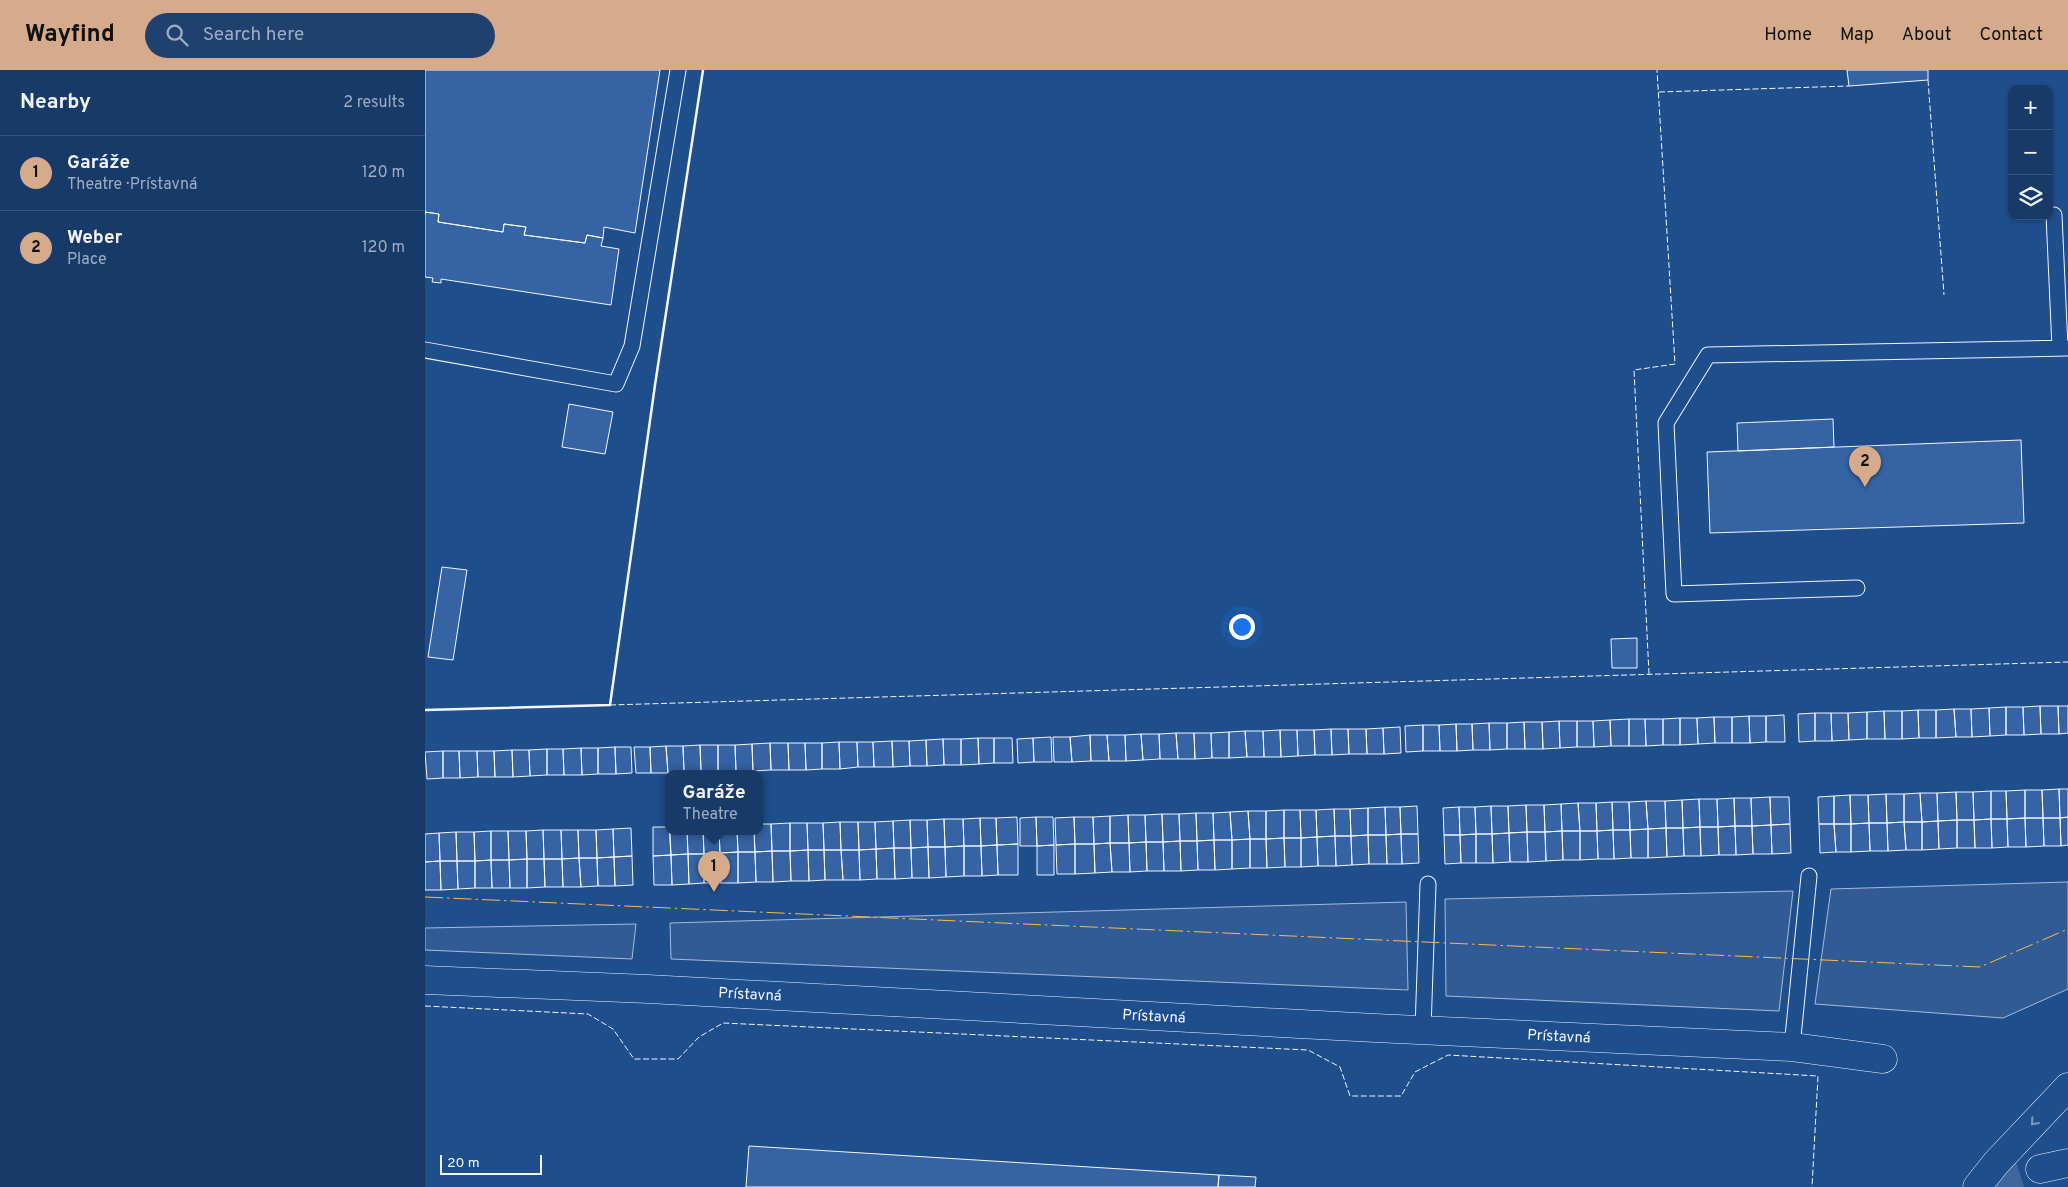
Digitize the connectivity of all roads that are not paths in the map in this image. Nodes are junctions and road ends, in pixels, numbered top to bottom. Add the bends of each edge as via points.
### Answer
1 (678, 70) edge
2 (2054, 215) dead end
3 (2064, 348) edge
4 (425, 350) edge
5 (1857, 588) dead end
6 (1809, 876) dead end
7 (1427, 884) dead end
8 (425, 980) edge
9 (1423, 1029) junction
10 (1792, 1046) junction
11 (1883, 1058) dead end
12 (2068, 1087) edge
13 (2068, 1162) edge
14 (2068, 1169) edge
15 (1977, 1187) edge

1 - 4 lane via 632,346 616,384
2 - 3 lane
3 - 5 lane via 1708,355 1666,423 1674,594
6 - 10 lane
7 - 9 lane
8 - 9 main road, Prístavná
9 - 10 main road, Prístavná
10 - 11 main road, Prístavná
12 -> 15 main road
13 - 14 main road via 2040,1169

